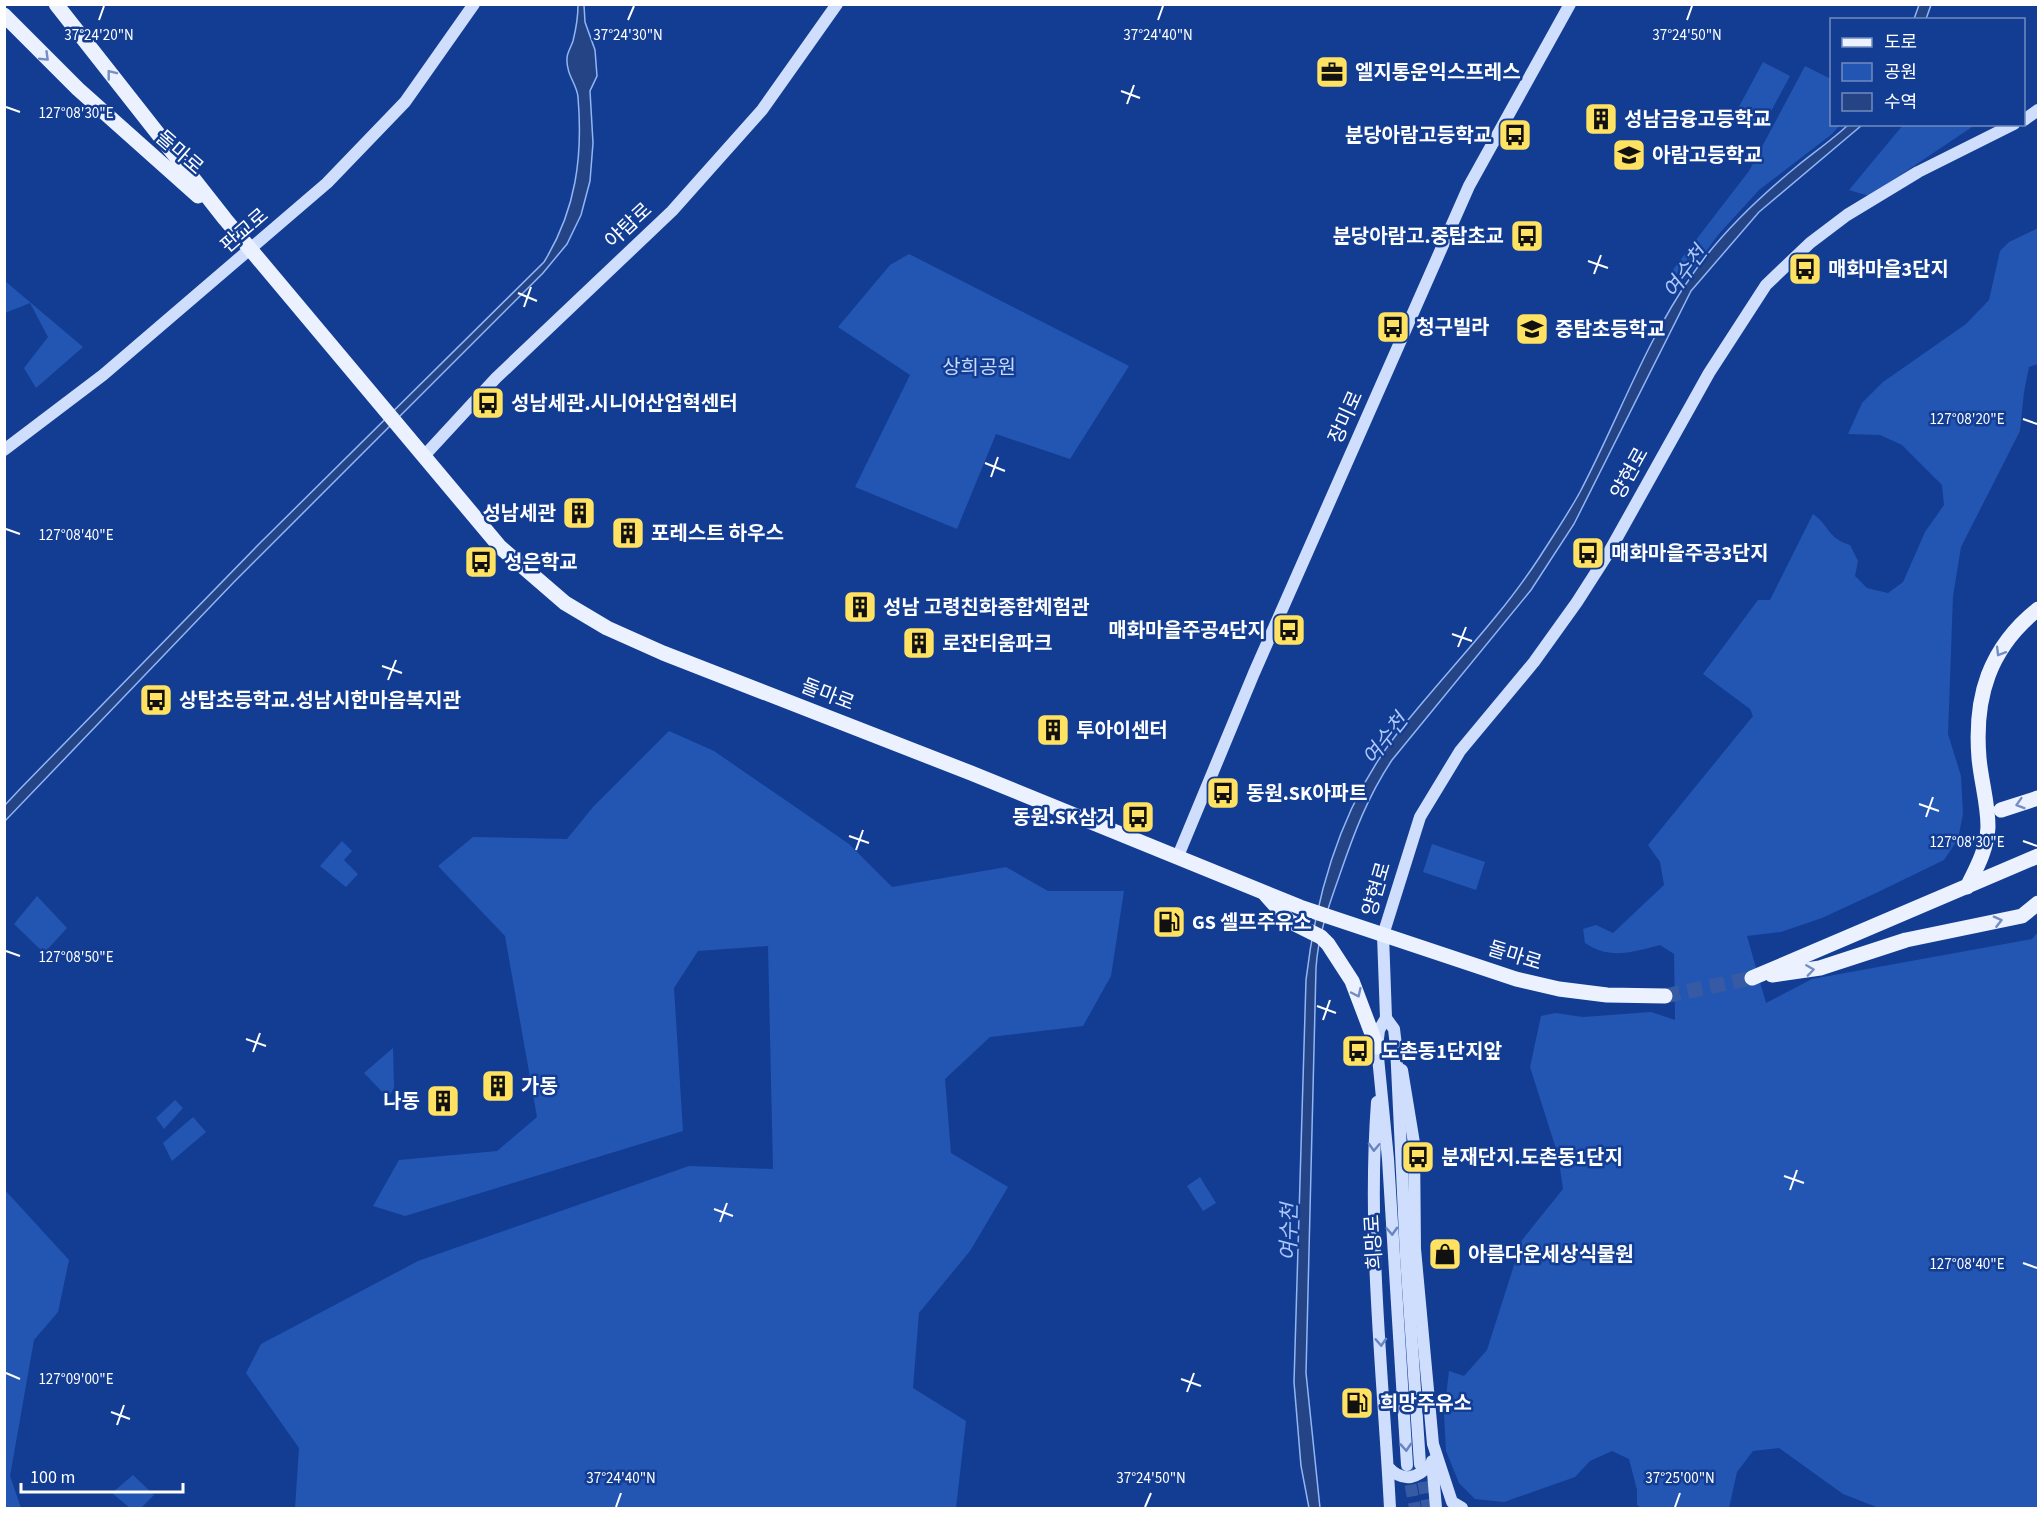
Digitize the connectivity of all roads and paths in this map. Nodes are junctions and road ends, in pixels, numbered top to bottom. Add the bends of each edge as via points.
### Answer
1 (56, 4) edge
2 (474, 4) edge
3 (837, 4) edge
4 (1570, 4) edge
5 (4, 15) edge
6 (2038, 110) edge
7 (2025, 119) edge
8 (2010, 126) edge
9 (225, 219) junction
10 (252, 250) junction
11 (4, 450) edge
12 (424, 456) junction
13 (2038, 609) edge
14 (2038, 798) edge
15 (2001, 810) dead end
16 (1178, 856) junction
17 (2038, 856) edge
18 (1967, 886) junction
19 (1262, 891) junction
20 (2038, 903) edge
21 (1383, 935) junction
22 (1665, 996) tunnel mouth
23 (1386, 1018) junction
24 (1377, 1047) junction
25 (1396, 1047) junction
26 (1379, 1068) junction
27 (1428, 1397) junction
28 (1420, 1464) junction
29 (1388, 1467) junction
30 (1390, 1509) edge
31 (1436, 1509) edge
32 (1462, 1509) edge

9 -> 1 main road, 돌마로
2 - 10 main road, 판교로 via 405,102 327,183
3 - 12 main road, 야탑로 via 762,110 672,211 496,378
4 - 16 main road, 장미로 via 1469,186
5 -> 9 main road, 돌마로 via 78,89
6 - 7 main road
8 - 21 main road, 양현로 via 1918,172 1847,215 1810,243 1766,285 1708,373 1577,602 1534,662 1460,751 1420,817
9 - 10 main road, 돌마로
10 - 11 main road, 판교로 via 103,375
10 - 12 main road, 돌마로
12 - 16 main road, 돌마로 via 519,566 565,603 607,628
13 -> 18 main road via 2008,638 1988,672 1977,710 1988,828 1982,856
14 -> 15 main road
16 - 19 main road, 돌마로
17 - 18 main road
18 -> 20 main road via 1752,978 1820,968 1906,940 2022,916
19 - 21 main road, 돌마로
19 -> 24 main road via 1289,921 1328,944 1355,988
21 - 22 main road, 돌마로 via 1559,990
21 - 23 main road, 희망로
23 - 24 main road, 희망로 via 1378,1030
23 - 25 main road, 희망로 via 1394,1029
24 - 26 main road, 희망로
25 - 27 main road via 1414,1143 1415,1249
25 - 28 main road, 희망로
26 -> 28 main road, 희망로
26 -> 29 main road via 1373,1150
27 - 28 main road
27 - 32 main road via 1439,1469 1452,1502
28 - 29 main road via 1422,1473 1407,1479 1395,1475
28 - 31 main road
29 - 30 main road

